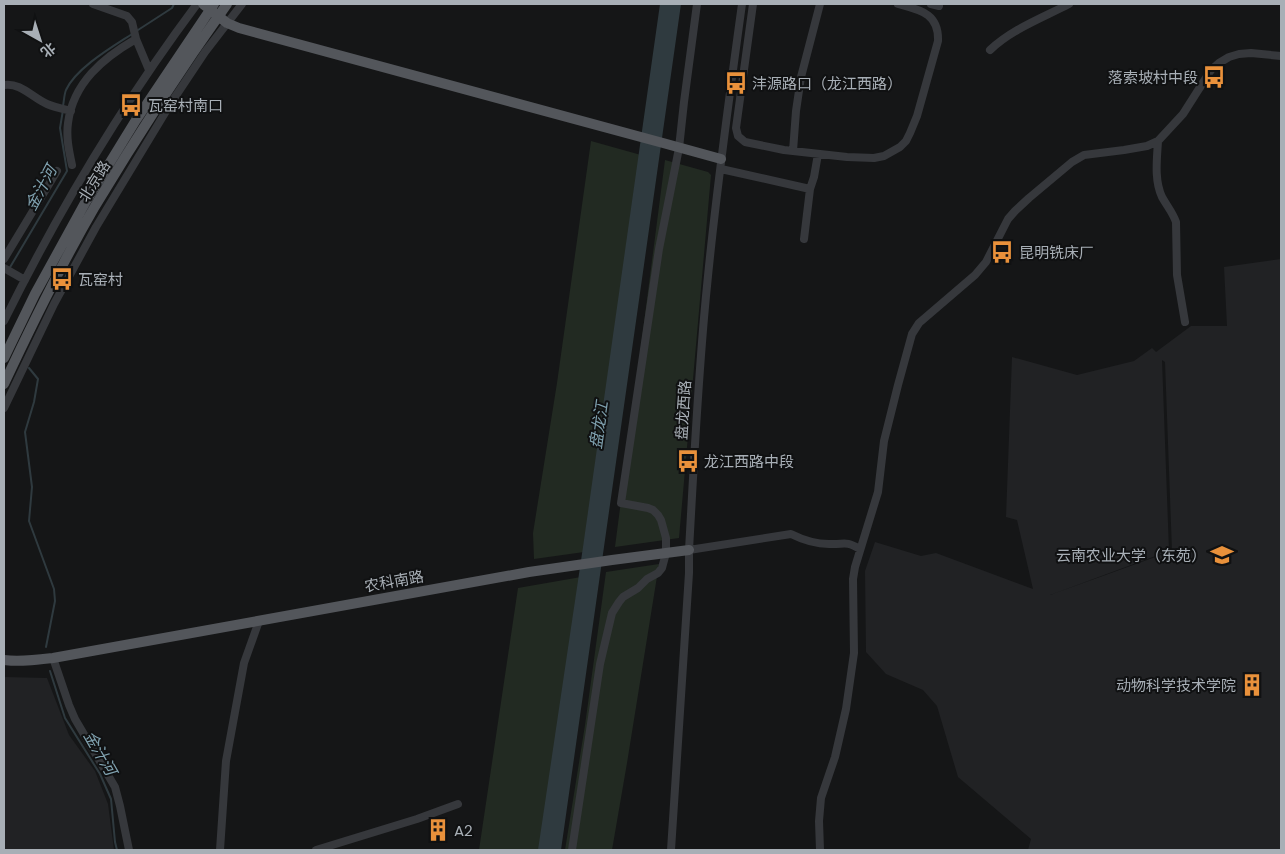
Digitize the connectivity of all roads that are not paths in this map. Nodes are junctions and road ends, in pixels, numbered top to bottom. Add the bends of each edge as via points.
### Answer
1 (93, 4) edge
2 (197, 4) edge
3 (228, 4) edge
4 (242, 4) edge
5 (697, 4) edge
6 (742, 4) edge
7 (753, 4) edge
8 (820, 4) edge
9 (898, 4) edge
10 (1069, 4) edge
11 (211, 9) edge
12 (227, 23) junction
13 (136, 39) junction
14 (990, 50) dead end
15 (1281, 56) edge
16 (149, 70) junction
17 (4, 85) edge
18 (71, 111) junction
19 (1158, 141) junction
20 (679, 148) junction
21 (793, 151) junction
22 (818, 154) junction
23 (721, 164) junction
24 (72, 165) dead end
25 (57, 171) dead end
26 (810, 189) junction
27 (804, 239) dead end
28 (4, 259) edge
29 (4, 268) edge
30 (25, 280) junction
31 (4, 321) edge
32 (1185, 322) dead end
33 (4, 358) edge
34 (4, 384) edge
35 (4, 408) edge
36 (860, 548) junction
37 (689, 550) junction
38 (666, 553) junction
39 (259, 621) junction
40 (53, 658) junction
41 (4, 660) edge
42 (458, 804) dead end
43 (129, 850) edge
44 (220, 850) edge
45 (316, 850) edge
46 (572, 850) edge
47 (671, 850) edge
48 (820, 850) edge

1 - 13 street via 127,16
2 - 16 street
3 - 11 main road, 北京路
4 - 12 street
5 - 20 street
6 - 23 street, 盘龙西路
7 - 21 street via 737,132 745,142
8 - 21 street via 801,77
9 - 22 street via 924,12 934,20 939,33 910,133 900,147 884,156 847,158
10 - 14 street via 1008,35
11 - 12 main road
11 - 33 main road, 北京路 via 85,203 34,294
11 - 34 main road, 北京路 via 94,209 44,300
12 - 20 main road
12 - 35 street via 171,103 96,227 54,304
13 - 16 street
13 - 18 street via 115,52 89,76 78,90
15 - 19 street via 1251,52 1219,63 1183,114
16 - 30 street via 89,166
17 - 18 street via 20,87 48,105
18 - 24 street via 68,145
19 - 32 street via 1157,182 1176,222 1177,274
19 - 36 street via 1147,146 1084,155 1072,162 1015,211 975,275 919,323 912,334 898,384 884,441 878,492
20 - 23 main road
20 - 38 street via 659,249 620,503 648,508 658,514 666,538
21 - 22 street
22 - 26 street
23 - 26 street
23 - 37 street, 盘龙西路 via 701,347
25 - 28 street
26 - 27 street
29 - 30 street
30 - 31 street
36 - 37 street, 农科南路 via 846,542 804,541 791,534
36 - 48 street via 853,579 854,653 846,709 821,798
37 - 38 main road, 农科南路
37 - 47 street, 盘龙西路
38 - 39 main road, 农科南路 via 565,566
38 - 46 street via 658,573 623,597 612,613 600,664
39 - 40 main road, 农科南路
39 - 44 street via 244,663 226,761
40 - 41 main road, 农科南路
40 - 43 street via 68,705 115,787
42 - 45 street

